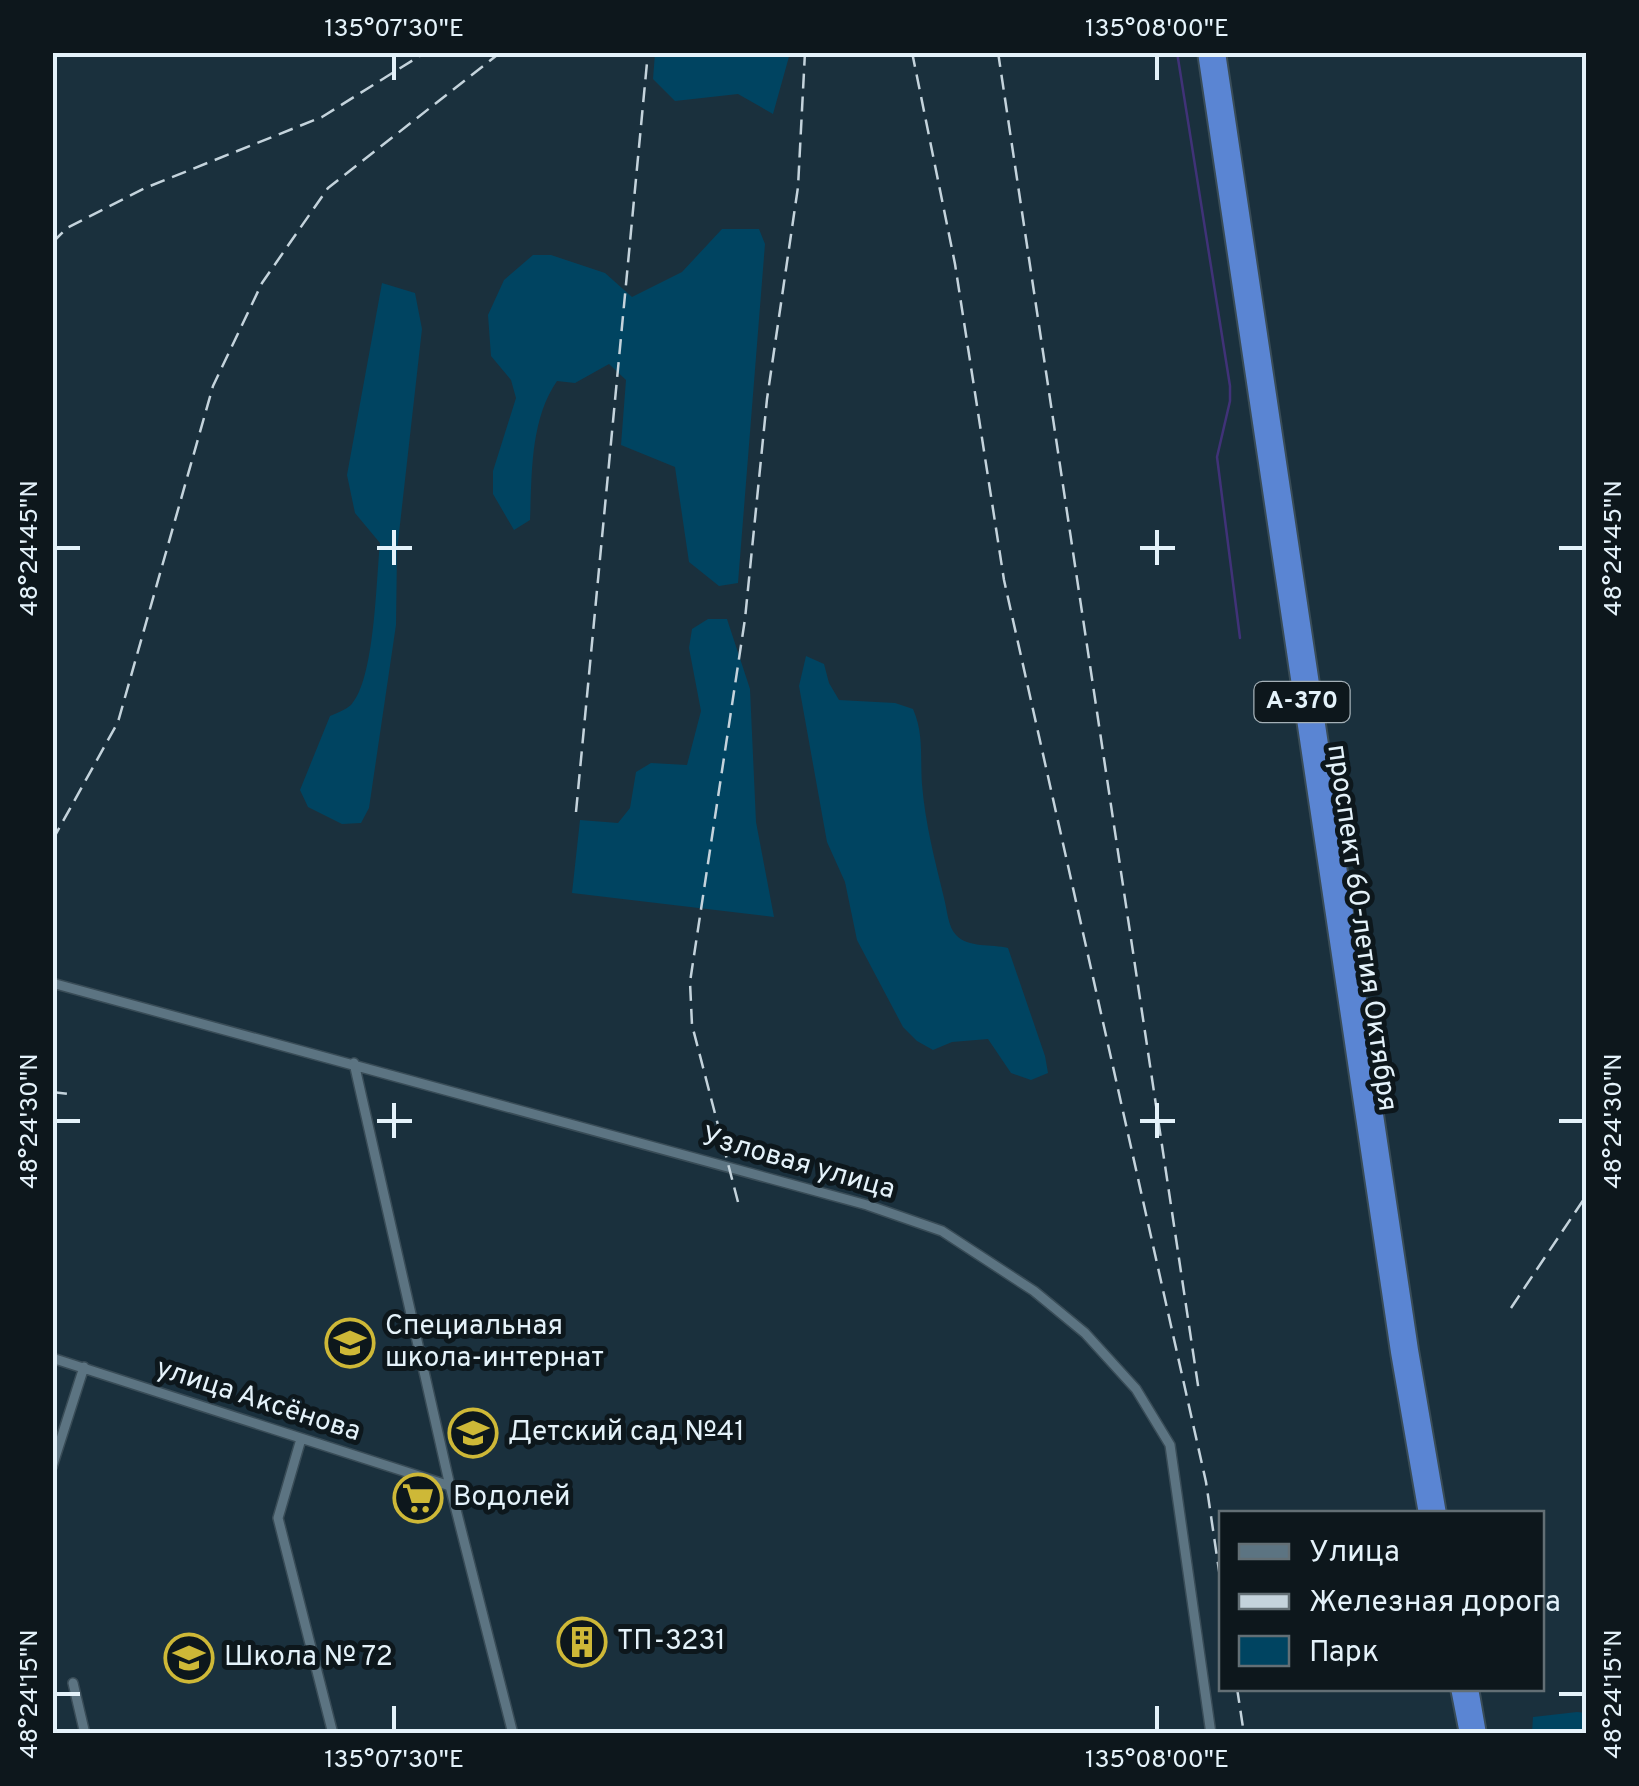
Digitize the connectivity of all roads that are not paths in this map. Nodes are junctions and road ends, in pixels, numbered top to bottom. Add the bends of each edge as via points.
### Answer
1 (1205, 52) edge
2 (1218, 52) edge
3 (52, 983) edge
4 (354, 1064) junction
5 (52, 1358) edge
6 (84, 1367) junction
7 (302, 1439) junction
8 (52, 1467) edge
9 (450, 1486) junction
10 (1426, 1511) edge
11 (1438, 1511) edge
12 (73, 1684) dead end
13 (1459, 1691) edge
14 (1472, 1691) edge
15 (85, 1734) edge
16 (333, 1734) edge
17 (513, 1734) edge
18 (1210, 1734) edge
19 (1467, 1734) edge
20 (1480, 1734) edge

1 - 10 highway, проспект 60-летия Октября / А-370
2 - 11 highway, проспект 60-летия Октября / А-370
3 - 4 street, Узловая улица
4 - 9 street
4 - 18 street, Узловая улица via 942,1231 1086,1332 1136,1389 1170,1446
5 - 6 street, улица Аксёнова
6 - 7 street, улица Аксёнова
6 - 8 street
7 - 9 street, улица Аксёнова
7 - 16 street via 278,1518
9 - 17 street
12 - 15 street
13 - 19 highway
14 - 20 highway

